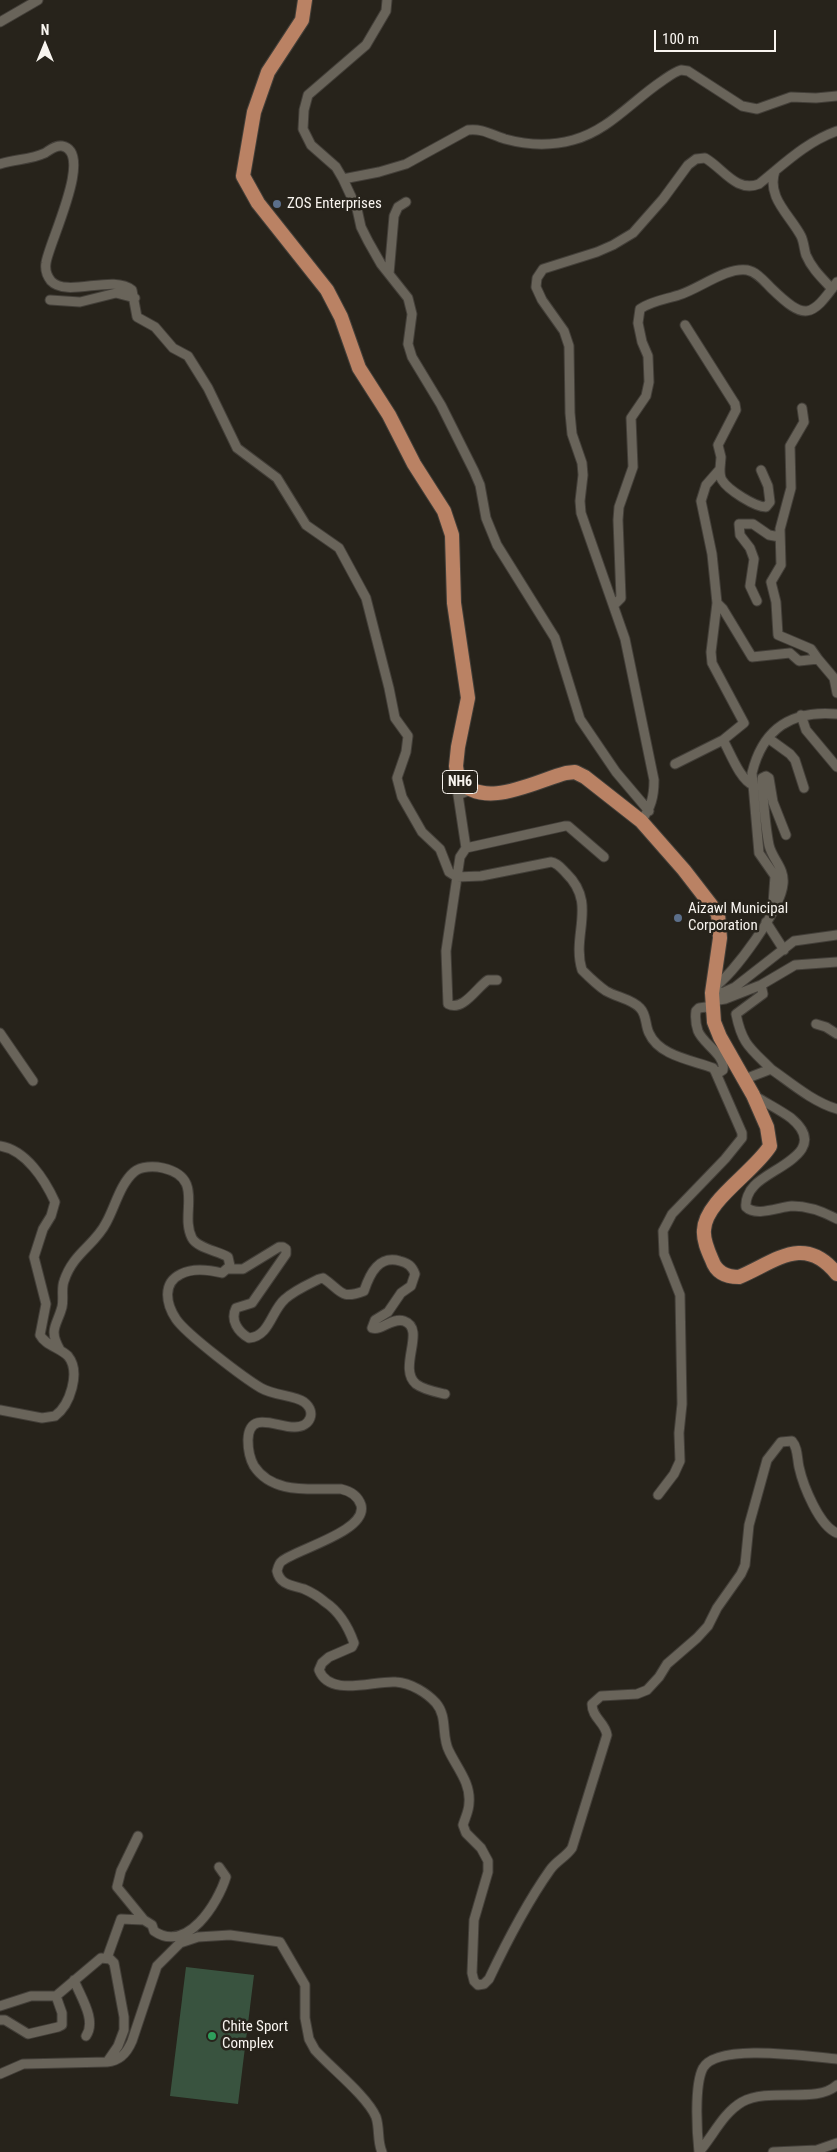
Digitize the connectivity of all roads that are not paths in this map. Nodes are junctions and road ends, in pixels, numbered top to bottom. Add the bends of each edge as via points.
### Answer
1 (38, 0) edge
2 (305, 0) edge
3 (387, 0) edge
4 (0, 22) edge
5 (837, 96) edge
6 (837, 131) edge
7 (0, 164) edge
8 (776, 170) junction
9 (343, 179) junction
10 (406, 202) dead end
11 (389, 274) junction
12 (834, 285) edge
13 (135, 298) junction
14 (50, 300) dead end
15 (685, 325) dead end
16 (802, 408) dead end
17 (720, 469) junction
18 (761, 470) dead end
19 (780, 538) junction
20 (757, 601) dead end
21 (716, 603) junction
22 (614, 605) junction
23 (818, 659) junction
24 (837, 693) edge
25 (837, 714) edge
26 (800, 715) junction
27 (768, 738) junction
28 (723, 740) junction
29 (675, 764) dead end
30 (837, 767) edge
31 (753, 785) junction
32 (804, 788) dead end
33 (470, 790) junction
34 (645, 816) junction
35 (786, 835) dead end
36 (466, 848) junction
37 (604, 857) dead end
38 (457, 877) junction
39 (773, 910) junction
40 (766, 922) junction
41 (837, 934) edge
42 (784, 950) junction
43 (837, 962) edge
44 (498, 980) dead end
45 (761, 985) junction
46 (713, 998) junction
47 (816, 1024) dead end
48 (0, 1033) edge
49 (837, 1034) edge
50 (771, 1069) junction
51 (715, 1071) junction
52 (745, 1079) junction
53 (33, 1081) dead end
54 (753, 1095) junction
55 (837, 1109) edge
56 (0, 1146) edge
57 (837, 1219) edge
58 (229, 1269) junction
59 (837, 1274) edge
60 (60, 1350) junction
61 (446, 1394) dead end
62 (0, 1410) edge
63 (658, 1495) dead end
64 (837, 1533) edge
65 (138, 1836) dead end
66 (219, 1867) dead end
67 (144, 1920) junction
68 (107, 1958) junction
69 (74, 1980) junction
70 (56, 1996) junction
71 (0, 2006) edge
72 (0, 2020) edge
73 (86, 2036) dead end
74 (837, 2059) edge
75 (107, 2062) junction
76 (0, 2074) edge
77 (837, 2085) edge
78 (821, 2093) junction
79 (837, 2093) edge
80 (837, 2143) edge
81 (382, 2152) edge
82 (699, 2152) edge
83 (773, 2152) edge

1 - 4 street
2 - 33 highway, NH6 via 302,20 268,72 254,112 243,176 258,203 327,290 341,317 359,368 444,511 452,535 454,603 468,698 456,766 458,779
3 - 9 street via 386,12 366,45 308,95 304,110 306,137 336,167
5 - 9 street via 791,97 751,109 688,71 681,70 642,94 606,126 581,138 533,144 478,129 468,130 406,164
6 - 8 street via 806,146
7 - 13 street via 28,159 56,146 70,150 74,158 72,180 48,257 47,274 60,286 118,284 132,290
8 - 12 street via 773,185 776,199 801,237 814,270
8 - 22 street via 759,184 745,187 710,161 702,157 696,159 633,233 597,252 542,269 537,278 536,287 542,300 564,331 569,346 572,434 583,476 581,513
9 - 11 street via 357,209 361,227
10 - 11 street via 398,207 394,216
11 - 34 street via 411,304 408,344 412,357 441,405 474,471 497,545 555,638 580,718
12 - 22 street via 816,308 802,311 753,272 743,270 640,308 638,323 648,356 649,382 646,396 631,418 633,467 619,507 621,598
13 - 14 street via 116,293 80,302
13 - 38 street via 137,317 155,327 173,348 188,356 237,448 277,478 306,526 339,548 366,598 395,718 408,736 396,778 402,798 422,832 440,849 449,872
15 - 17 street via 735,404 734,416 718,445
16 - 19 street via 803,426 790,446 791,488
17 - 18 street via 722,481 729,487 758,506 766,506 770,502 768,486
17 - 21 street via 706,485 701,501 712,554
19 - 20 street via 753,524 739,524 740,535 754,559 750,586
19 - 23 street via 781,565 772,582 777,633 811,649
21 - 23 street via 752,657 790,653 798,661
21 - 28 street via 712,664 744,721 740,728
22 - 34 street via 625,639 654,780 654,796
23 - 24 street via 834,678
25 - 26 street
26 - 27 street via 785,722
26 - 30 street via 806,730
27 - 31 street via 755,763
27 - 32 street via 795,760
28 - 29 street
28 - 31 street via 740,772
31 - 39 street via 759,853 775,876
33 - 34 highway, NH6 via 508,793 555,775 574,772
33 - 36 street via 458,795
34 - 46 highway, NH6 via 718,914 720,938
35 - 39 street via 766,776 762,778 762,784 770,846 783,874 782,891
36 - 37 street via 568,826
36 - 38 street via 460,857
38 - 44 street via 446,951 448,1004 456,1005 471,998 488,980
38 - 51 street via 481,876 551,862 556,864 579,888 583,919 578,944 582,970 606,990 639,1006 646,1017 651,1037 664,1049
39 - 40 street
40 - 42 street
40 - 46 street
41 - 42 street via 794,942
42 - 46 street via 735,987
43 - 45 street via 795,965
45 - 46 street via 724,999
45 - 50 street via 763,994 736,1014 740,1034
46 - 51 street via 706,1007 696,1011 695,1019 702,1039 723,1063 723,1070
46 - 52 highway, NH6 via 720,1037
47 - 49 street
48 - 53 street
50 - 52 street
50 - 55 street
51 - 63 street via 742,1138 672,1214 664,1230 664,1254 680,1295 682,1404 680,1462
52 - 54 highway, NH6
54 - 57 street via 791,1118 802,1131 804,1143 797,1156 754,1185 746,1207 755,1211 802,1207
54 - 59 highway, NH6 via 767,1127 770,1146 762,1159 711,1208 705,1220 703,1232 713,1263 720,1273 739,1277 782,1255 795,1252 819,1258
56 - 60 street via 21,1154 50,1190 55,1202 34,1257 46,1304 41,1337
58 - 60 street via 228,1257 192,1239 188,1222 189,1191 184,1180 175,1172 161,1168 138,1169 127,1180 100,1232 78,1254 64,1280 61,1309 53,1330
58 - 61 street via 243,1269 279,1247 286,1249 286,1254 252,1303 236,1308 234,1312 237,1327 249,1338 260,1334 291,1293 319,1279 323,1278 342,1294 350,1296 364,1291 370,1275 381,1262 395,1260 410,1266 415,1274 411,1286 401,1293 388,1312 375,1320 372,1328 402,1320 409,1324 413,1331 409,1366 412,1380 423,1388
58 - 64 street via 222,1273 209,1270 182,1273 170,1284 168,1304 177,1320 260,1388 304,1402 310,1409 312,1415 303,1427 271,1422 251,1426 248,1446 255,1468 283,1488 348,1490 360,1502 361,1514 351,1526 282,1561 278,1577 326,1603 341,1616 349,1629 354,1643 352,1647 322,1663 319,1670 322,1676 331,1682 353,1687 390,1682 412,1686 436,1703 442,1712 446,1742 464,1775 469,1794 463,1826 488,1861 488,1872 474,1920 472,1973 478,1985 489,1979 551,1867 572,1848 607,1735 592,1704 601,1696 637,1694 647,1690 667,1664 708,1626 745,1565 749,1525 767,1460 781,1442 792,1441 796,1446 805,1487 824,1524
60 - 62 street via 71,1361 74,1375 70,1395 59,1413 48,1418
65 - 67 street via 117,1887
66 - 67 street via 226,1877 224,1883 209,1912 194,1928 165,1936
67 - 68 street via 121,1919
68 - 69 street via 102,1958
68 - 75 street via 114,1963 124,2024 120,2042
69 - 70 street
69 - 73 street via 90,2019
70 - 71 street via 31,1996
70 - 72 street via 62,2020 58,2027 28,2034
74 - 82 street via 756,2053 731,2054 706,2064 698,2098
75 - 76 street via 23,2064
75 - 81 street via 117,2060 129,2049 157,1966 180,1943 188,1939 230,1935 280,1942 305,1985 309,2039 318,2054 375,2116
77 - 78 street
78 - 79 street via 829,2096
78 - 82 street via 767,2094 743,2102 725,2117
80 - 83 street via 817,2150

